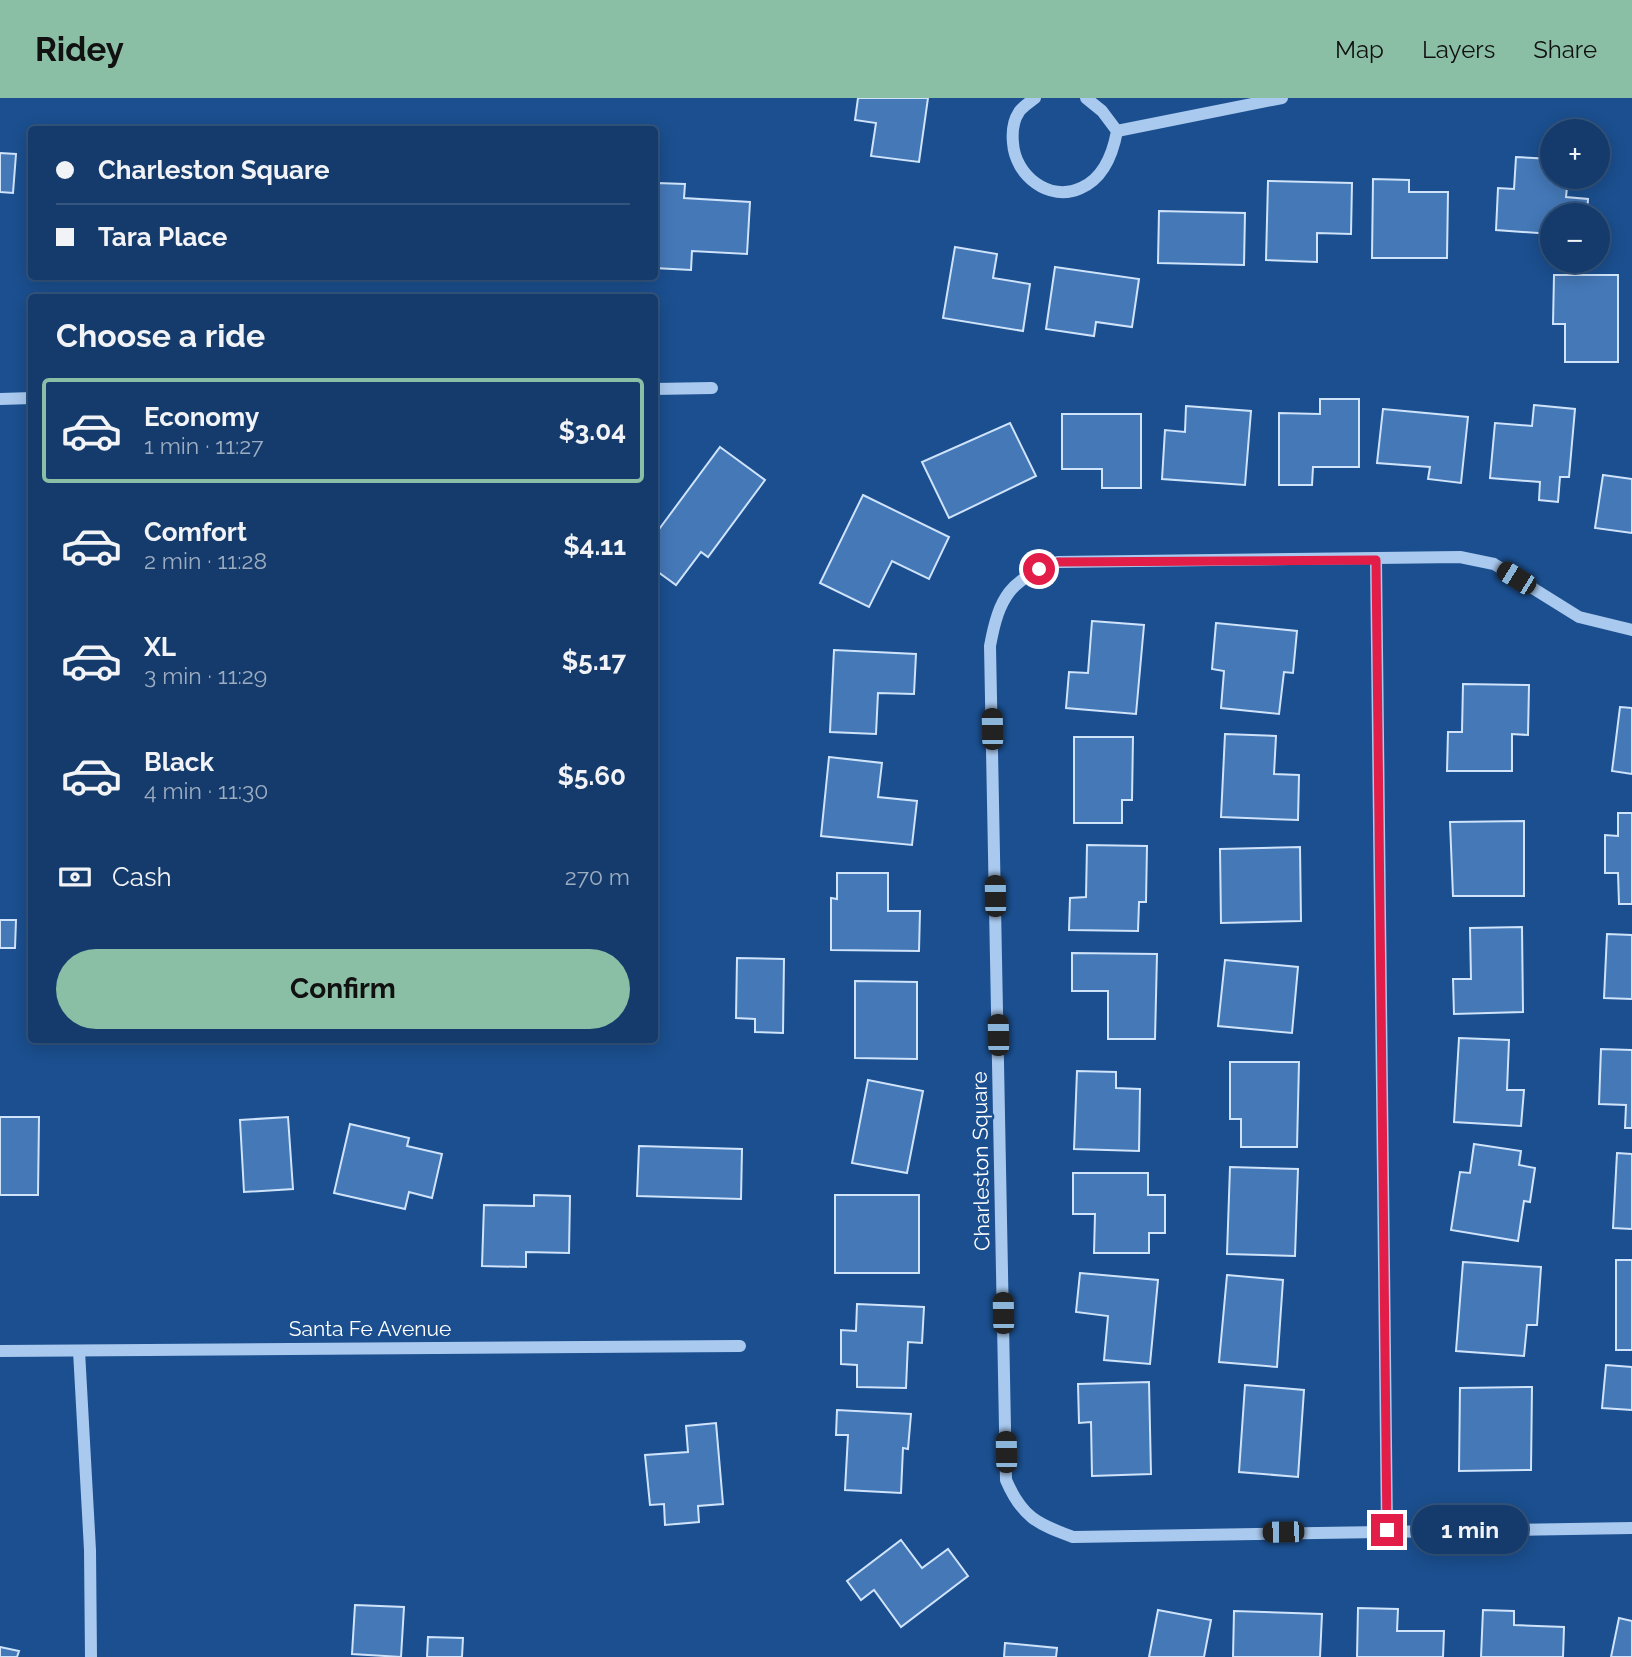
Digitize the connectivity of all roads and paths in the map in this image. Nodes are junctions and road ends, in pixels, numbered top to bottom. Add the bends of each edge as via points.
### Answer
1 (1035, 98) edge
2 (1086, 98) edge
3 (1282, 98) edge
4 (1117, 131) junction
5 (712, 388) dead end
6 (658, 389) edge
7 (28, 398) edge
8 (0, 399) edge
9 (1376, 560) junction
10 (1632, 630) edge
11 (740, 1346) dead end
12 (0, 1351) edge
13 (79, 1351) junction
14 (1632, 1528) edge
15 (1387, 1530) junction
16 (91, 1657) edge

1 - 4 street via 1019,112 1012,132 1014,158 1023,175 1038,186 1081,189 1105,166 1114,151
2 - 4 street
3 - 4 street
5 - 6 street
7 - 8 street
9 - 10 street, Charleston Square via 1460,557 1494,564 1579,617
9 - 15 street
9 - 15 street, Charleston Square via 1058,562 1012,586 997,609 990,646 1006,1480 1017,1505 1040,1525 1073,1537
11 - 13 street, Santa Fe Avenue
12 - 13 street, Santa Fe Avenue
13 - 16 street
14 - 15 street, Charleston Square

